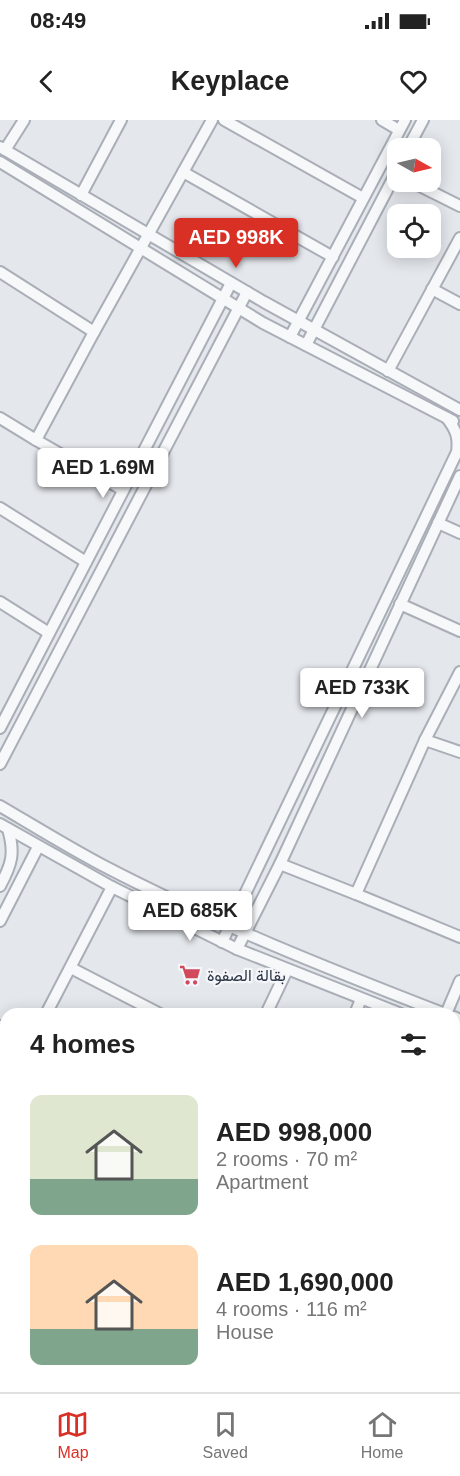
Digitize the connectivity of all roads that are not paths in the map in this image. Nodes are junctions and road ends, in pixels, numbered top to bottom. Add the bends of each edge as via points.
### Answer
1 (24, 120) edge
2 (121, 120) edge
3 (212, 120) edge
4 (224, 120) edge
5 (382, 120) edge
6 (423, 120) edge
7 (402, 125) edge
8 (413, 138) edge
9 (3, 149) edge
10 (0, 162) edge
11 (183, 172) junction
12 (387, 191) edge
13 (432, 192) edge
14 (81, 195) junction
15 (363, 198) junction
16 (460, 206) edge
17 (148, 235) junction
18 (460, 238) edge
19 (140, 249) junction
20 (333, 257) junction
21 (0, 272) edge
22 (231, 283) junction
23 (432, 289) junction
24 (247, 292) junction
25 (223, 299) junction
26 (460, 304) edge
27 (238, 309) junction
28 (299, 321) junction
29 (314, 330) junction
30 (94, 332) junction
31 (290, 337) junction
32 (306, 345) junction
33 (388, 371) junction
34 (460, 410) edge
35 (0, 418) edge
36 (447, 418) junction
37 (460, 425) edge
38 (36, 440) junction
39 (460, 476) edge
40 (123, 490) junction
41 (0, 508) edge
42 (438, 523) junction
43 (460, 533) edge
44 (86, 562) junction
45 (0, 602) edge
46 (400, 604) junction
47 (460, 631) edge
48 (49, 633) junction
49 (460, 672) edge
50 (0, 728) edge
51 (425, 740) junction
52 (460, 752) edge
53 (0, 764) edge
54 (0, 806) edge
55 (4, 826) edge
56 (38, 847) junction
57 (280, 864) junction
58 (0, 886) edge
59 (112, 887) junction
60 (356, 894) junction
61 (0, 921) edge
62 (229, 926) junction
63 (245, 933) junction
64 (460, 937) edge
65 (222, 942) junction
66 (237, 949) junction
67 (70, 968) junction
68 (287, 970) junction
69 (460, 981) edge
70 (361, 999) junction
71 (49, 1008) edge
72 (148, 1008) edge
73 (269, 1008) edge
74 (357, 1008) edge
75 (385, 1008) edge
76 (430, 1008) edge
77 (449, 1008) edge

1 - 9 street
2 - 14 street
3 - 11 street
4 - 15 street
5 - 7 street
6 - 8 street
7 - 15 street
9 - 14 street
10 - 19 street
11 - 17 street
11 - 20 street
12 - 29 street
13 - 16 street
14 - 17 street
15 - 20 street
17 - 19 street
17 - 22 street
18 - 23 street
19 - 25 street
19 - 30 street
20 - 28 street
21 - 30 street
22 - 24 street
22 - 25 street
23 - 26 street
23 - 33 street
24 - 27 street
24 - 28 street
25 - 27 street
25 - 40 street
27 - 31 street
27 - 53 street
28 - 29 street
28 - 31 street
29 - 32 street
29 - 33 street
30 - 38 street
31 - 32 street
32 - 36 street
33 - 34 street
35 - 38 street
36 - 37 street
36 - 62 street via 456,429 457,452
38 - 40 street
39 - 42 street
40 - 44 street
41 - 44 street
42 - 43 street
42 - 46 street
44 - 48 street
45 - 48 street
46 - 47 street
46 - 57 street
48 - 50 street
49 - 51 street
51 - 52 street
51 - 60 street
54 - 62 street via 101,865
55 - 56 street
55 - 58 street via 13,846 10,867
56 - 59 street
56 - 61 street
57 - 60 street
57 - 63 street
59 - 65 street
59 - 67 street
60 - 64 street
62 - 63 street
62 - 65 street
63 - 66 street
63 - 76 street
65 - 66 street
66 - 68 street
67 - 71 street
67 - 72 street
68 - 70 street
68 - 73 street
69 - 77 street
70 - 74 street
70 - 75 street

